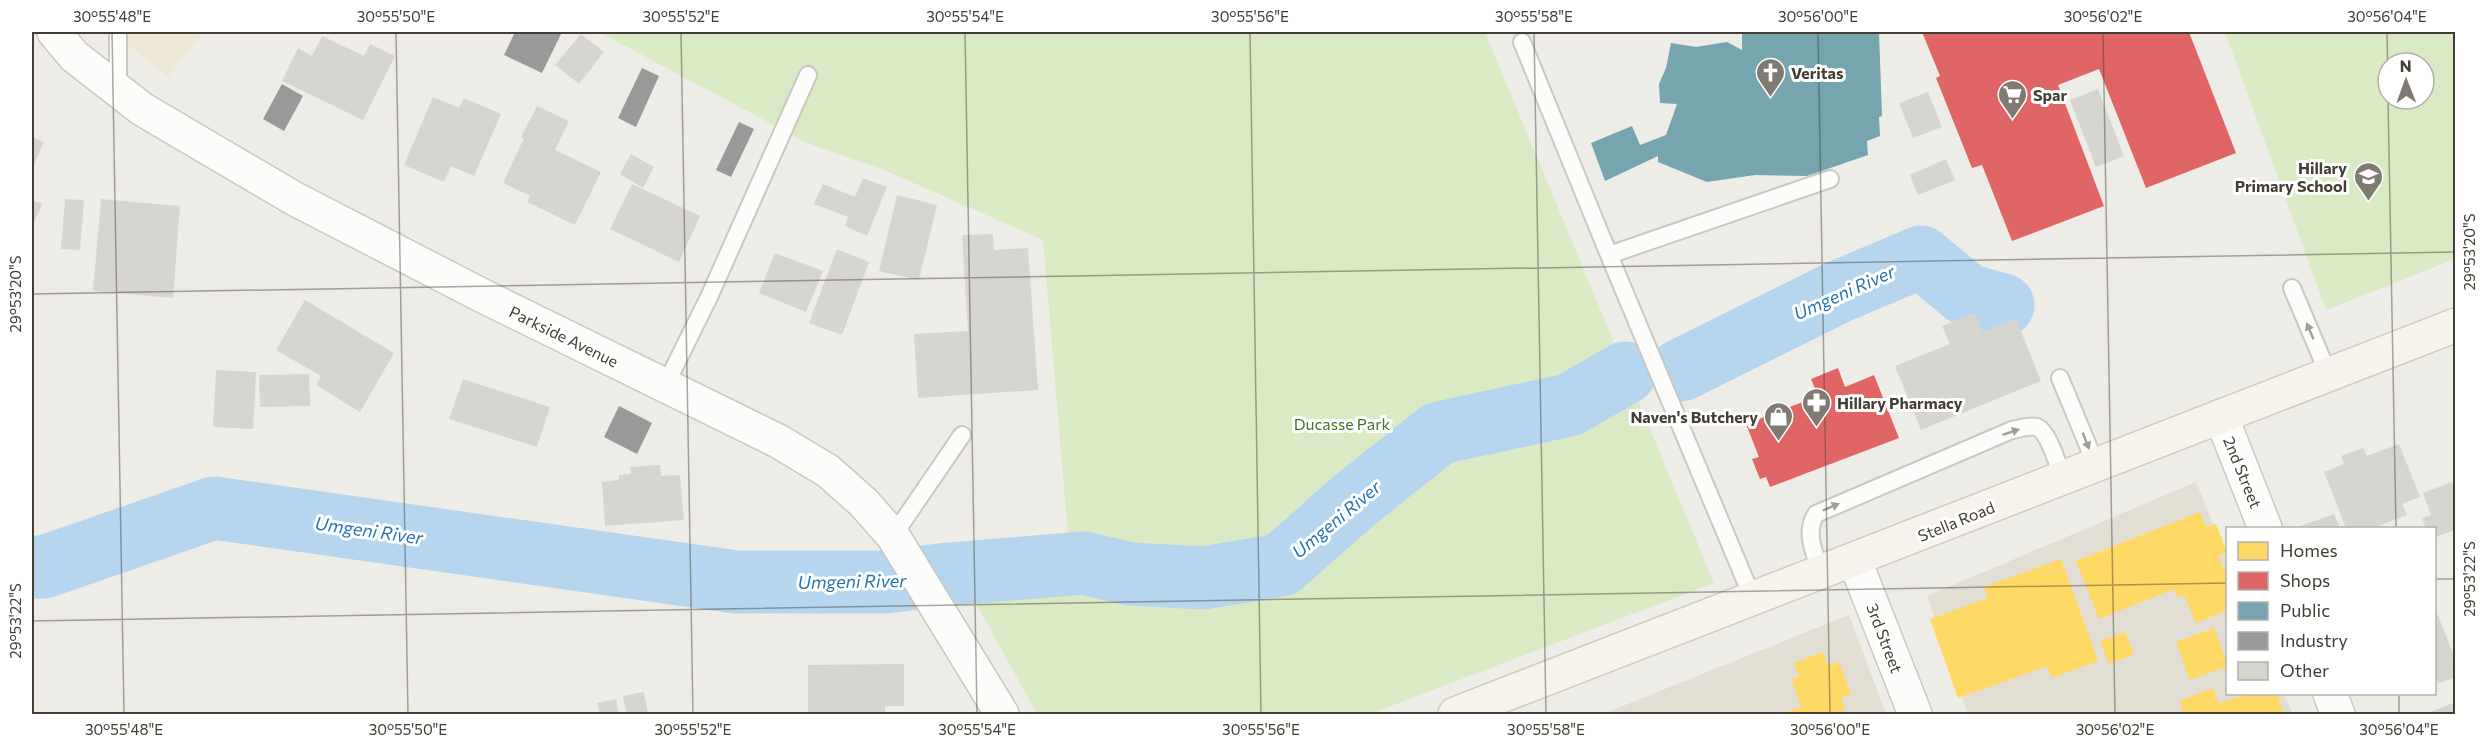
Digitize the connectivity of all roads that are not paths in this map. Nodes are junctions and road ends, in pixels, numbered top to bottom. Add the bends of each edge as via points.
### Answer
1 (54, 32) edge
2 (118, 32) edge
3 (1522, 42) dead end
4 (808, 75) dead end
5 (118, 90) junction
6 (1830, 179) dead end
7 (1609, 255) junction
8 (2292, 288) dead end
9 (2456, 325) edge
10 (2328, 373) junction
11 (2060, 378) dead end
12 (665, 386) junction
13 (2221, 416) junction
14 (962, 435) dead end
15 (2096, 465) junction
16 (2064, 478) junction
17 (2265, 527) edge
18 (896, 542) junction
19 (1854, 561) junction
20 (1821, 573) junction
21 (1753, 599) junction
22 (2331, 695) edge
23 (1493, 707) edge
24 (1002, 714) edge
25 (1455, 714) edge
26 (1915, 714) edge
27 (2338, 714) edge

1 - 5 street, Parkside Avenue via 75,56
2 - 5 lane
3 - 7 lane
4 - 12 lane
5 - 12 street, Parkside Avenue via 142,109 295,200
6 - 7 lane
7 - 21 lane
10 -> 8 lane
9 - 10 main road, Stella Road
10 - 13 main road, Stella Road
11 -> 15 lane
12 - 18 street, Parkside Avenue via 778,441 828,471 864,503
13 - 15 main road, Stella Road
13 - 17 street, 2nd Street
14 - 18 lane
15 - 16 main road, Stella Road
16 - 19 main road, Stella Road
20 -> 16 lane via 1810,532 1816,514 2013,430 2031,426 2045,434
18 - 24 street, Parkside Avenue
19 - 20 main road, Stella Road
19 - 26 street, 3rd Street
20 - 21 main road, Stella Road
21 - 23 main road, Stella Road
22 - 27 street
23 - 25 main road, Stella Road

